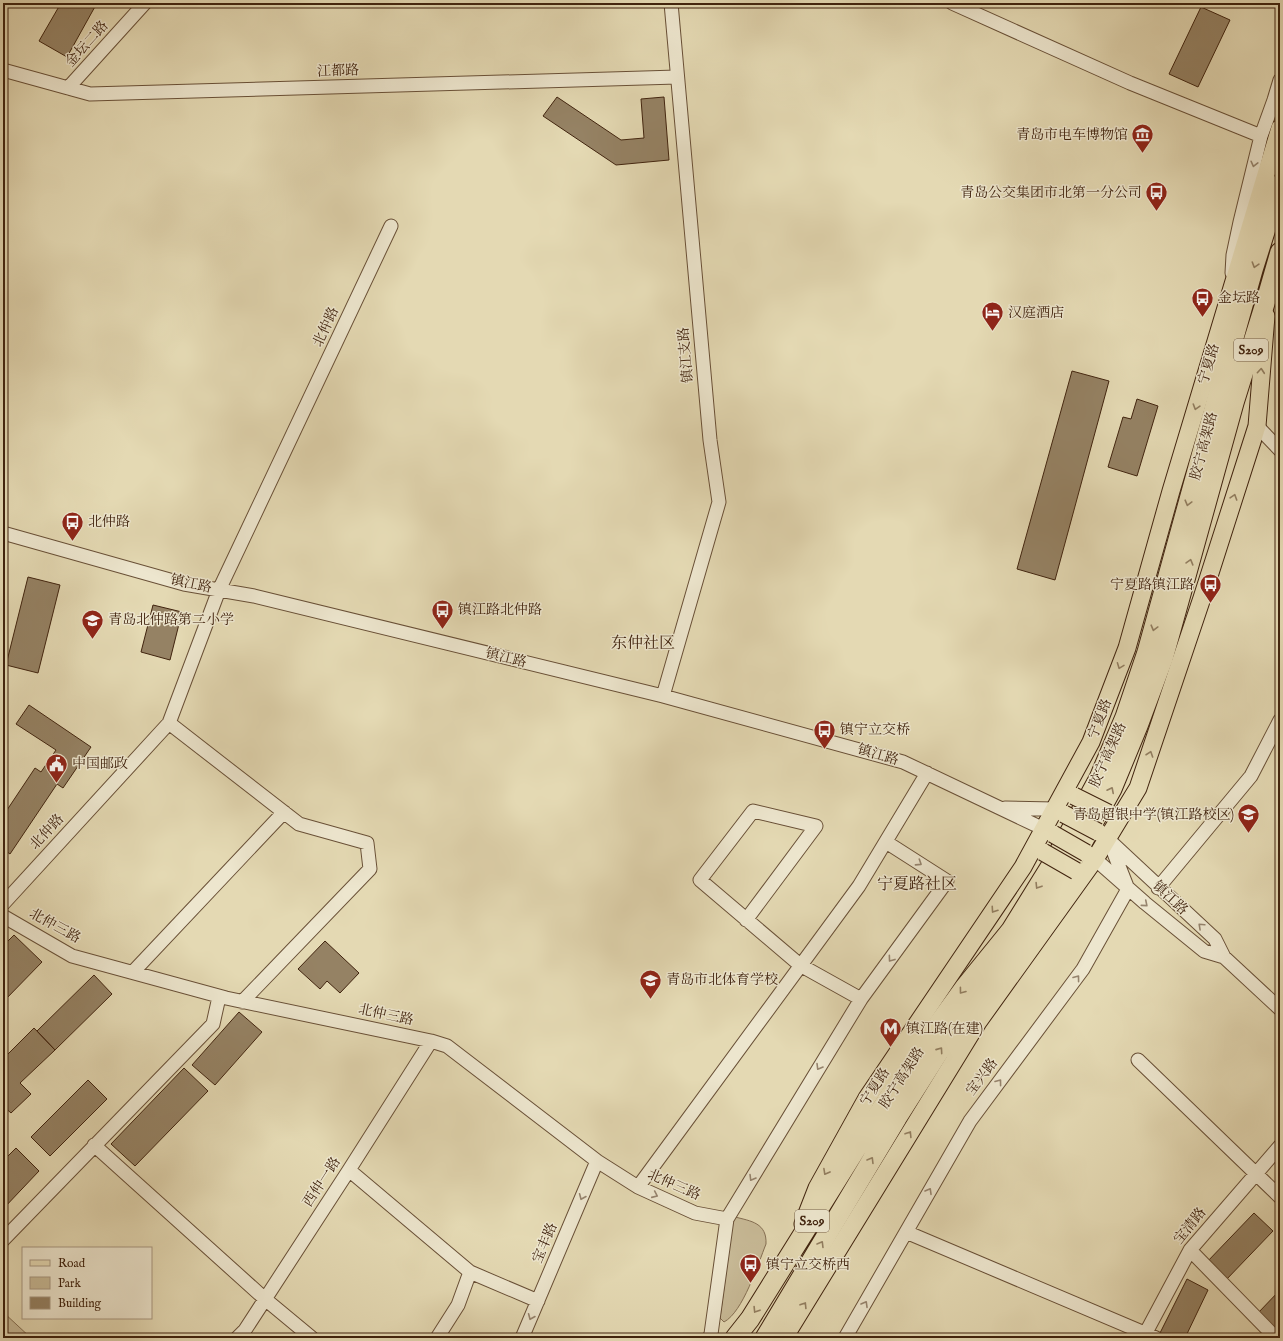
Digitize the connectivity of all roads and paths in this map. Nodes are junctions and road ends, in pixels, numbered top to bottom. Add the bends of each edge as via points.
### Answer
1 (145, 3) edge
2 (671, 3) edge
3 (952, 3) edge
4 (3, 70) edge
5 (677, 77) junction
6 (1280, 80) edge
7 (68, 88) junction
8 (1280, 128) edge
9 (1260, 136) junction
10 (1280, 184) edge
11 (391, 226) dead end
12 (1280, 252) edge
13 (1280, 282) edge
14 (1231, 290) junction
15 (1268, 297) junction
16 (1257, 426) junction
17 (1280, 450) edge
18 (3, 534) edge
19 (219, 590) junction
20 (663, 696) junction
21 (1280, 720) edge
22 (169, 723) junction
23 (927, 773) junction
24 (1072, 788) junction
25 (1002, 808) junction
26 (1125, 809) junction
27 (1059, 811) junction
28 (284, 812) junction
29 (1048, 831) junction
30 (1103, 835) junction
31 (886, 842) junction
32 (1036, 853) junction
33 (1091, 856) junction
34 (1077, 877) junction
35 (1158, 888) junction
36 (1128, 889) junction
37 (3, 904) edge
38 (3, 916) edge
39 (746, 920) junction
40 (1224, 957) junction
41 (800, 965) junction
42 (133, 972) junction
43 (219, 996) junction
44 (860, 1000) junction
45 (242, 1002) junction
46 (1280, 1008) edge
47 (431, 1041) junction
48 (1138, 1060) dead end
49 (94, 1145) junction
50 (1280, 1146) edge
51 (597, 1161) junction
52 (349, 1170) junction
53 (1256, 1173) junction
54 (638, 1187) junction
55 (1280, 1198) edge
56 (727, 1219) junction
57 (906, 1232) junction
58 (3, 1240) edge
59 (1190, 1250) junction
60 (791, 1253) junction
61 (470, 1272) junction
62 (265, 1299) junction
63 (538, 1301) junction
64 (1148, 1336) edge
65 (713, 1337) edge
66 (237, 1338) edge
67 (312, 1338) edge
68 (437, 1338) edge
69 (522, 1338) edge
70 (735, 1338) edge
71 (765, 1338) edge
72 (784, 1338) edge
73 (845, 1338) edge
74 (1276, 1338) edge

1 - 7 street, 金坛二路
2 - 5 street, 镇江支路
3 - 9 street via 1130,83
4 - 7 street, 江都路
5 - 7 street, 江都路 via 90,94
5 - 20 street, 镇江支路 via 710,440 719,502
6 - 9 street
8 - 14 main road, 宁夏路
9 -> 14 street via 1233,255
10 -> 60 highway, 胶宁高架路 / S209 via 1253,270 1147,652 1125,717 1099,778 1055,859 1010,930 927,1040
11 - 19 street, 北仲路
12 - 15 highway, 胶宁高架路 / S209
13 - 15 street
14 -> 24 main road, 宁夏路 via 1127,648
16 -> 15 main road
71 -> 15 highway, 胶宁高架路 / S209 via 889,1130 939,1052 1023,942 1069,867 1112,789 1163,659 1234,403
16 - 17 street
26 -> 16 main road via 1138,788
18 - 19 street, 镇江路 via 184,584
19 - 20 street, 镇江路 via 254,596
19 - 22 street, 北仲路
20 - 23 street, 镇江路 via 903,762
21 - 35 street via 1251,776
22 - 28 street
22 - 37 street, 北仲路
23 - 25 street, 镇江路
23 - 31 street
24 - 26 main road, bridge via 1108,813
24 - 27 main road, 宁夏路
25 - 27 street, 镇江路
25 - 29 street, 镇江路
26 - 30 main road
27 - 29 main road, 宁夏路
27 - 30 main road, 镇江路, bridge
28 - 42 street
28 - 45 street via 300,824 368,843 370,868
29 - 32 main road, 宁夏路
29 - 33 main road, 镇江路, bridge
30 - 33 main road
30 - 35 street, 镇江路
30 - 36 street
31 - 41 street via 859,886
31 -> 44 street via 947,881
32 - 34 main road, bridge
32 -> 60 main road, 宁夏路 via 1023,867 867,1098 817,1188
33 - 34 main road
33 - 36 street, 镇江路
72 -> 34 main road via 978,1022
40 -> 35 street, 镇江路 via 1215,939
36 -> 40 street, 镇江路 via 1204,951
57 -> 36 street, 宝兴路 via 970,1121 1083,969
38 - 42 street, 北仲三路 via 72,956
39 - 39 street via 700,880 753,811 816,826
39 - 41 street
40 - 46 street, 镇江路
41 - 44 street
41 - 54 street
42 - 43 street, 北仲三路
43 - 45 street, 北仲三路
43 - 49 street via 213,1024
44 -> 56 street
45 - 47 street, 北仲三路
47 - 51 street, 北仲三路 via 447,1046
47 - 52 street, 西仲一路
48 - 53 street
49 - 58 street
49 - 62 street
50 - 53 street, 宝清路
51 - 54 street, 北仲三路
51 -> 63 street, 宝丰路
52 - 61 street
52 - 62 street, 西仲一路
53 - 55 street
53 - 59 street, 宝清路
54 -> 56 street, 北仲三路 via 695,1213
56 - 65 street
57 - 64 street
73 -> 57 street, 宝兴路
59 - 64 street, 宝清路
59 - 74 street
60 -> 70 highway, 胶宁高架路 / S209 via 750,1319
61 - 63 street
61 - 68 street via 458,1305
62 - 66 street, 西仲一路
62 - 67 street
63 -> 69 street, 宝丰路

